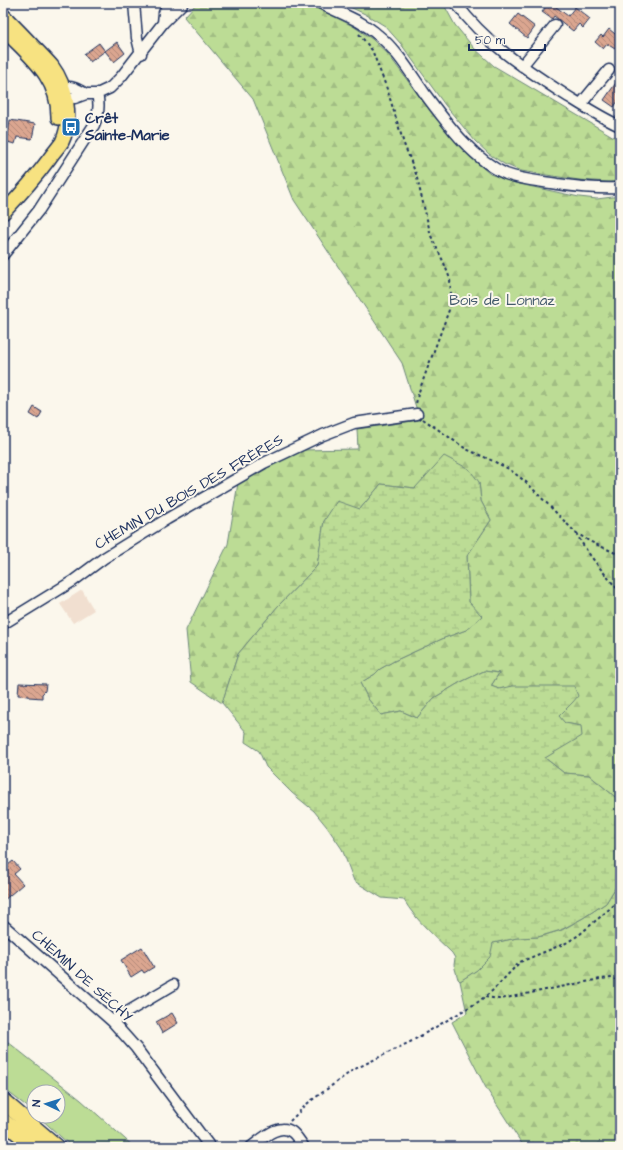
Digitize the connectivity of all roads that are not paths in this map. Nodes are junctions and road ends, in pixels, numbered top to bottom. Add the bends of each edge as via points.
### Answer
1 (134, 3) edge
2 (168, 3) edge
3 (182, 3) edge
4 (320, 3) edge
5 (456, 3) edge
6 (3, 15) edge
7 (164, 23) junction
8 (555, 25) dead end
9 (3, 29) edge
10 (141, 54) junction
11 (522, 66) junction
12 (609, 70) dead end
13 (60, 94) junction
14 (97, 94) junction
15 (581, 104) junction
16 (620, 126) edge
17 (620, 188) edge
18 (3, 213) edge
19 (3, 255) edge
20 (417, 414) road end
21 (3, 624) edge
22 (3, 925) edge
23 (173, 985) dead end
24 (112, 1021) junction
25 (3, 1101) edge
26 (3, 1121) edge
27 (35, 1147) edge
28 (57, 1147) edge
29 (210, 1147) edge
30 (251, 1147) edge
31 (304, 1147) edge

1 - 10 street
2 - 7 street
3 - 7 street
4 - 17 street via 379,35 452,128 486,163 506,174 526,179 590,188
5 - 11 street via 482,34
6 - 13 main road via 52,66 59,77
7 - 10 street
8 - 11 street
9 - 13 main road via 40,67
10 - 14 street via 115,84
11 - 15 street
12 - 15 street
13 - 14 street via 75,98
13 - 18 main road via 67,117 63,138 35,178
14 - 19 street via 99,109 94,125 40,210
15 - 16 street
20 - 21 street, CHEMIN DU BOIS DES FRÈRES via 354,422 264,463 167,519
22 - 24 street, CHEMIN DE SÉCHY
23 - 24 street
24 - 29 street, CHEMIN DE SÉCHY via 136,1048
25 - 28 highway
26 - 27 highway
30 - 31 street via 276,1130 285,1129 293,1133

